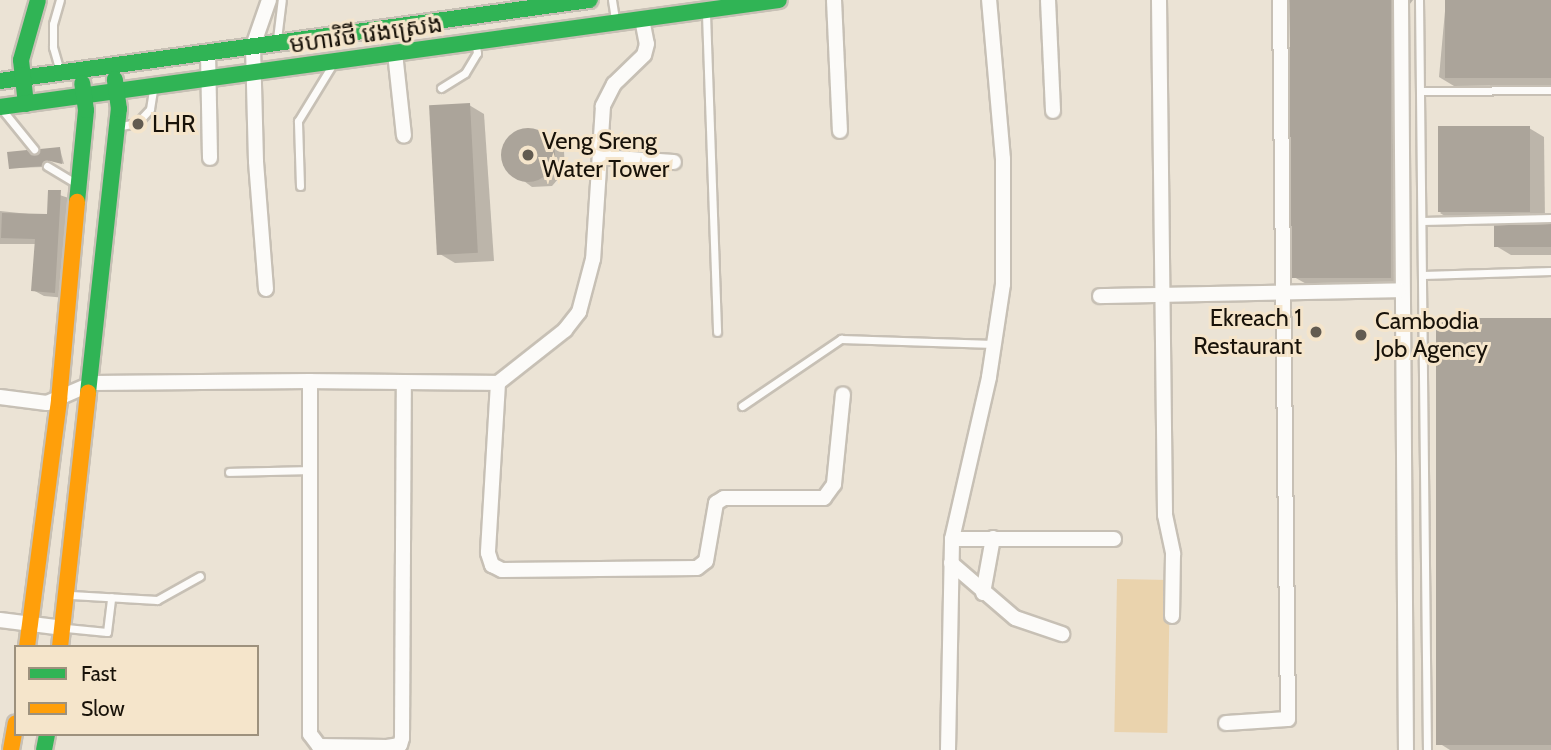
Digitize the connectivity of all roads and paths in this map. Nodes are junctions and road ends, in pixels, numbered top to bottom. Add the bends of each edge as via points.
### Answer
1 (38, 0) edge
2 (60, 0) edge
3 (269, 0) edge
4 (282, 0) edge
5 (612, 0) edge
6 (779, 0) edge
7 (834, 0) edge
8 (989, 0) edge
9 (1048, 0) edge
10 (1159, 0) edge
11 (1280, 0) edge
12 (1401, 0) edge
13 (1419, 0) edge
14 (579, 1) edge
15 (705, 10) junction
16 (642, 19) junction
17 (616, 22) junction
18 (475, 42) junction
19 (277, 43) junction
20 (254, 46) junction
21 (208, 52) junction
22 (395, 53) junction
23 (334, 61) junction
24 (113, 66) junction
25 (80, 70) junction
26 (61, 72) junction
27 (254, 73) junction
28 (23, 78) junction
29 (211, 78) junction
30 (0, 81) edge
31 (154, 86) junction
32 (441, 88) dead end
33 (1551, 90) edge
34 (1421, 91) junction
35 (116, 92) junction
36 (84, 96) junction
37 (26, 104) junction
38 (0, 107) edge
39 (1053, 111) dead end
40 (117, 126) junction
41 (840, 131) dead end
42 (404, 136) dead end
43 (34, 149) dead end
44 (601, 157) junction
45 (211, 158) dead end
46 (674, 163) dead end
47 (47, 166) dead end
48 (79, 185) junction
49 (300, 186) dead end
50 (1551, 218) edge
51 (1422, 221) junction
52 (1551, 271) edge
53 (1423, 275) junction
54 (266, 289) dead end
55 (1399, 290) junction
56 (1285, 293) junction
57 (1161, 295) junction
58 (1100, 296) dead end
59 (717, 332) dead end
60 (994, 344) junction
61 (310, 381) junction
62 (93, 383) junction
63 (404, 383) junction
64 (498, 383) junction
65 (843, 394) dead end
66 (0, 397) edge
67 (60, 400) junction
68 (742, 406) dead end
69 (309, 470) junction
70 (229, 472) dead end
71 (993, 538) junction
72 (951, 539) junction
73 (1114, 539) dead end
74 (951, 563) junction
75 (200, 576) dead end
76 (983, 593) junction
77 (67, 594) junction
78 (111, 597) junction
79 (1172, 617) dead end
80 (0, 620) edge
81 (31, 624) junction
82 (63, 628) junction
83 (1062, 634) dead end
84 (27, 645) edge
85 (60, 645) edge
86 (1226, 723) dead end
87 (948, 750) edge
88 (1406, 750) edge
89 (1427, 750) edge

1 - 28 main road via 21,60
2 - 26 lane via 53,47
3 - 20 street
4 - 19 lane
5 - 17 lane
6 - 15 main road, មហាវិថី វេងស្រេង
7 - 41 street
8 - 60 street via 1006,222
9 - 39 street
10 - 57 street
11 - 56 street
12 - 55 street
13 - 34 lane
14 - 19 main road, មហាវិថី វេងស្រេង via 470,12
15 - 16 main road, មហាវិថី វេងស្រេង
15 - 59 lane
16 - 17 main road, មហាវិថី វេងស្រេង
16 - 44 street via 648,44 644,55 614,84 603,106
17 - 18 main road, មហាវិថី វេងស្រេង
18 - 22 main road, មហាវិថី វេងស្រេង
18 - 32 lane via 477,52 465,73
19 - 20 main road, មហាវិថី វេងស្រេង
20 - 21 main road, មហាវិថី វេងស្រេង
20 - 27 street
21 - 24 main road, មហាវិថី វេងស្រេង
21 - 29 street
22 - 23 main road, មហាវិថី វេងស្រេង
22 - 42 street
23 - 27 main road, មហាវិថី វេងស្រេង
23 - 49 lane via 298,121
24 - 25 main road, មហាវិថី វេងស្រេង
24 - 35 main road
25 - 26 main road, មហាវិថី វេងស្រេង
25 - 36 main road
26 - 28 main road, មហាវិថី វេងស្រេង
27 - 29 main road, មហាវិថី វេងស្រេង
27 - 54 street
28 - 30 main road, មហាវិថី វេងស្រេង
28 - 37 main road
29 - 31 main road, មហាវិថី វេងស្រេង
29 - 45 street
31 - 35 main road, មហាវិថី វេងស្រេង
31 - 40 lane via 150,109 137,123
33 - 34 lane
34 - 51 lane
35 - 36 main road, មហាវិថី វេងស្រេង
35 - 40 main road
36 - 37 main road, មហាវិថី វេងស្រេង
36 - 48 main road
37 - 38 main road, មហាវិថី វេងស្រេង
38 - 43 lane
40 - 62 main road
44 - 46 street
44 - 64 street via 593,259 579,312 565,330
47 - 48 lane
48 - 67 main road
50 - 51 lane
51 - 53 lane
52 - 53 lane
53 - 89 lane
55 - 56 street
55 - 88 street
56 - 57 street
56 - 86 street via 1288,719
57 - 58 street
57 - 79 street via 1165,515 1172,546
60 - 68 lane via 841,339
60 - 72 street
61 - 62 street
61 - 63 street
61 - 69 street
62 - 67 street
62 - 77 main road
63 - 64 street
63 - 69 street via 400,745 313,743
64 - 65 street via 488,553 492,565 502,570 697,568 706,561 716,503 724,498 824,498 834,484
66 - 67 street via 47,403
67 - 81 main road
69 - 70 lane
71 - 72 street
71 - 73 street
71 - 76 street
72 - 74 street
74 - 76 street
74 - 87 street
75 - 78 lane via 157,600
76 - 83 street via 1014,618
77 - 78 lane
77 - 82 main road
78 - 82 lane via 107,632
80 - 81 street
81 - 82 street
81 - 84 main road
82 - 85 main road

